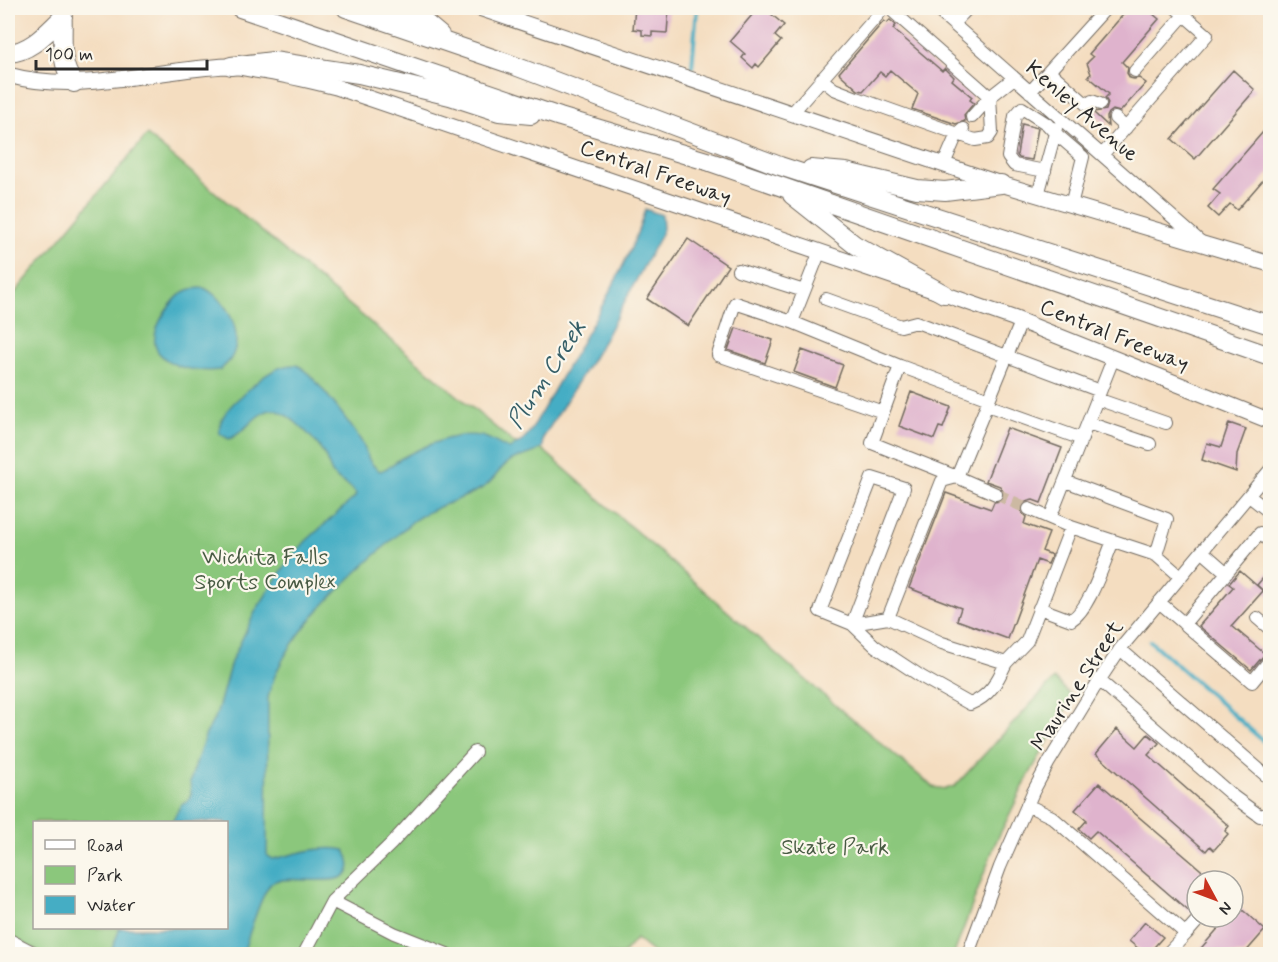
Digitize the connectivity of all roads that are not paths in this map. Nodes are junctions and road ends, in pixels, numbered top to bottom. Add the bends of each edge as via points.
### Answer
1 (240, 8) edge
2 (346, 8) edge
3 (399, 8) edge
4 (479, 8) edge
5 (884, 8) edge
6 (889, 8) edge
7 (934, 8) edge
8 (968, 8) edge
9 (1106, 8) edge
10 (503, 11) edge
11 (1180, 11) edge
12 (62, 12) edge
13 (953, 24) junction
14 (448, 42) junction
15 (8, 53) edge
16 (231, 66) junction
17 (1049, 71) junction
18 (1135, 71) dead end
19 (8, 75) edge
20 (1014, 78) junction
21 (821, 80) junction
22 (74, 83) junction
23 (1030, 92) junction
24 (990, 97) junction
25 (1100, 104) dead end
26 (793, 112) junction
27 (560, 117) junction
28 (972, 117) dead end
29 (1060, 118) junction
30 (1115, 118) dead end
31 (1126, 128) junction
32 (960, 131) junction
33 (1054, 133) junction
34 (1102, 155) junction
35 (944, 164) junction
36 (780, 166) junction
37 (1045, 171) junction
38 (1001, 184) junction
39 (782, 187) junction
40 (1038, 195) junction
41 (1071, 205) junction
42 (1203, 244) junction
43 (820, 251) junction
44 (1270, 264) edge
45 (738, 270) dead end
46 (804, 291) junction
47 (944, 294) junction
48 (826, 299) dead end
49 (792, 322) junction
50 (1021, 322) junction
51 (1270, 326) edge
52 (1008, 355) junction
53 (1270, 356) edge
54 (1113, 359) junction
55 (900, 366) junction
56 (1099, 395) junction
57 (988, 402) junction
58 (883, 412) junction
59 (1270, 422) edge
60 (1088, 423) junction
61 (1166, 423) dead end
62 (1082, 439) junction
63 (1150, 444) dead end
64 (1270, 470) edge
65 (957, 477) junction
66 (1065, 481) junction
67 (996, 494) tunnel mouth
68 (1249, 496) junction
69 (1029, 509) tunnel mouth
70 (1269, 510) edge
71 (1050, 518) junction
72 (1071, 527) junction
73 (1113, 541) junction
74 (1270, 542) edge
75 (1203, 552) junction
76 (1156, 555) junction
77 (1227, 573) junction
78 (1181, 577) junction
79 (1159, 602) junction
80 (1039, 608) junction
81 (888, 618) junction
82 (1257, 618) dead end
83 (852, 624) junction
84 (1184, 624) junction
85 (1270, 629) edge
86 (1120, 649) junction
87 (1270, 660) edge
88 (1006, 663) junction
89 (1100, 680) junction
90 (475, 752) dead end
91 (1270, 779) edge
92 (1027, 805) junction
93 (1270, 813) edge
94 (332, 901) junction
95 (1190, 929) edge
96 (1186, 934) junction
97 (8, 940) edge
98 (33, 954) edge
99 (304, 954) edge
100 (447, 954) edge
101 (968, 954) edge
102 (1167, 954) edge

1 - 27 highway, Central Freeway
2 - 14 highway, Central Freeway
3 - 14 highway via 416,15
4 - 10 main road
5 - 21 street
6 - 24 street
7 - 13 street, Kenley Avenue
8 - 13 street
9 - 17 street
10 - 26 main road
11 - 18 street
11 - 31 street via 1207,34
12 - 15 highway via 32,45
12 - 22 highway via 64,65
13 - 20 street, Kenley Avenue
14 - 36 highway, Central Freeway
16 - 22 main road, Central Freeway
16 - 27 highway via 273,61 359,74 499,112
16 - 43 main road, Central Freeway via 336,87
17 - 23 street
17 - 25 street via 1086,105 1092,101
19 - 22 main road, Central Freeway
20 - 23 street, Kenley Avenue
20 - 24 street
21 - 26 street
21 - 32 street via 849,95
23 - 29 street, Kenley Avenue
24 - 28 street
24 - 32 street via 992,132 988,138 975,140
26 - 35 main road
27 - 39 highway, Central Freeway
29 - 33 street
29 - 34 street, Kenley Avenue
30 - 31 street
31 - 34 street
32 - 35 street
33 - 37 street
33 - 37 street via 1022,108 1015,116 1008,157 1014,165
33 - 41 street via 1083,157
34 - 42 street, Kenley Avenue
35 - 38 main road
36 - 38 highway via 846,172 917,189 945,191
36 - 51 highway, Central Freeway
37 - 40 street
38 - 40 main road
39 - 47 highway via 855,245
39 - 53 highway, Central Freeway
40 - 41 main road
41 - 42 main road
42 - 44 main road
43 - 46 street
43 - 47 main road, Central Freeway
45 - 46 street
46 - 49 street
47 - 50 main road, Central Freeway
48 - 52 street via 901,326 916,322
49 - 55 street
49 - 58 street via 735,303 718,355
50 - 52 street
50 - 54 main road, Central Freeway
52 - 56 street
52 - 57 street
54 - 56 street
54 - 59 main road, Central Freeway
55 - 57 street
55 - 58 street
56 - 60 street
56 - 61 street
57 - 62 street
57 - 65 street
58 - 65 street via 872,443
60 - 62 street
60 - 63 street
62 - 66 street
64 - 68 street, Maurine Street
65 - 67 street
65 - 81 street via 942,481
66 - 71 street
66 - 76 street via 1167,519
68 - 70 street
68 - 75 street, Maurine Street
69 - 71 street
71 - 72 street
72 - 73 street
72 - 80 street
73 - 76 street
73 - 80 street via 1078,616 1071,620
74 - 77 street via 1260,533
75 - 77 street
75 - 78 street, Maurine Street
76 - 78 street
77 - 84 street
78 - 79 street, Maurine Street
79 - 84 street
79 - 86 street, Maurine Street
80 - 88 street via 1027,640
81 - 83 street
81 - 88 street via 942,644
82 - 85 street
83 - 83 street via 820,611 872,478 904,488
83 - 88 street via 875,646 970,704 983,699
84 - 87 street via 1252,682
86 - 89 street, Maurine Street
86 - 91 street
89 - 92 street, Maurine Street
89 - 93 street via 1234,797 1260,816
90 - 94 street via 391,844
92 - 96 street via 1052,817
92 - 101 street, Maurine Street
94 - 99 street
94 - 100 street via 394,933
95 - 96 street
96 - 102 street
97 - 98 main road

